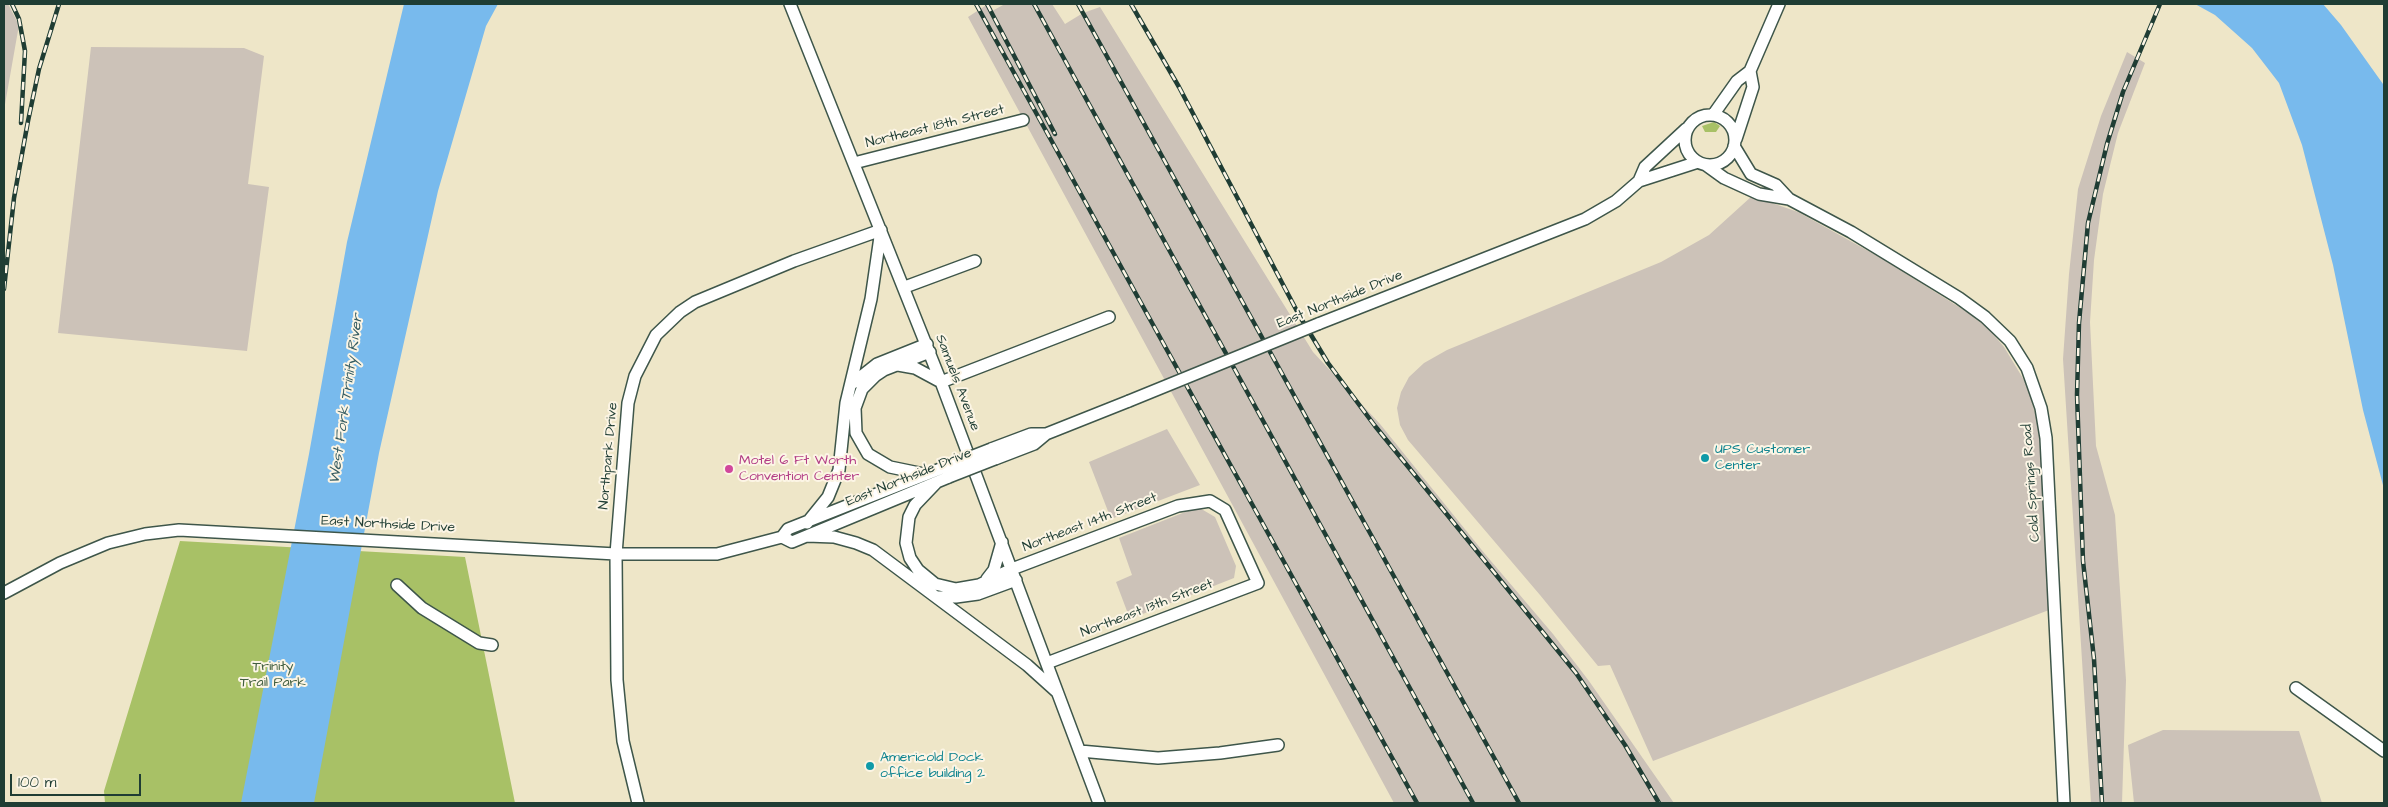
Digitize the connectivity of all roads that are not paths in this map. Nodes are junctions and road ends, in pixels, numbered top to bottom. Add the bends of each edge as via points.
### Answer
1 (790, 4) edge
2 (1779, 4) edge
3 (1750, 71) junction
4 (1714, 115) junction
5 (1022, 120) dead end
6 (1686, 129) junction
7 (1735, 144) junction
8 (854, 163) junction
9 (1702, 164) junction
10 (1639, 182) junction
11 (1789, 198) junction
12 (881, 230) junction
13 (975, 261) dead end
14 (905, 287) junction
15 (1108, 317) dead end
16 (928, 348) junction
17 (898, 365) junction
18 (942, 382) junction
19 (853, 383) junction
20 (947, 472) junction
21 (926, 474) junction
22 (936, 483) junction
23 (807, 523) junction
24 (807, 536) junction
25 (782, 537) junction
26 (1002, 542) junction
27 (616, 554) junction
28 (1014, 574) junction
29 (984, 582) junction
30 (1258, 583) joint
31 (397, 585) dead end
32 (4, 593) edge
33 (937, 596) junction
34 (492, 645) dead end
35 (1047, 663) junction
36 (2296, 688) dead end
37 (1058, 693) junction
38 (1278, 745) dead end
39 (1080, 751) junction
40 (2384, 751) edge
41 (638, 803) edge
42 (1099, 803) edge
43 (2064, 803) edge

1 - 8 street, Samuels Avenue
2 - 3 street
3 - 4 street via 1737,81
3 - 7 street via 1753,87
4 - 6 street via 1701,115
4 - 7 street via 1731,125
5 - 8 street, Northeast 18th Street
6 - 9 street via 1686,150
6 - 10 street, East Northside Drive via 1645,167
7 - 9 street via 1722,162
7 - 11 street, Cold Springs Road via 1751,174 1776,185
8 - 12 street, Samuels Avenue
9 - 10 street, East Northside Drive
9 - 11 street, Cold Springs Road via 1759,194
10 - 20 street, East Northside Drive, bridge via 1616,201 1584,219 1046,434 1034,444 993,454
11 - 43 street, Cold Springs Road via 1851,232 1985,317 2010,341 2027,368 2041,408 2046,438
12 - 14 street, Samuels Avenue
12 - 19 street via 874,284
12 - 27 street, Northpark Drive via 778,267 698,301 680,312 656,335 635,376 628,403
13 - 14 street
14 - 16 street, Samuels Avenue
15 - 18 street
16 - 17 street
16 - 18 street, Samuels Avenue
16 - 19 street via 877,364
17 - 18 street via 915,368
17 - 21 street via 875,376 862,389 855,408 856,433 874,460 902,471
18 - 26 street, Samuels Avenue
19 - 23 street via 846,403 835,483
20 - 21 street, East Northside Drive
20 - 22 street, East Northside Drive
21 - 23 street, East Northside Drive
22 - 24 street, East Northside Drive
22 - 29 street via 915,505 906,524 910,558 927,579 945,587 969,588
23 - 25 street, East Northside Drive via 788,529
24 - 25 street, East Northside Drive via 792,542
24 - 33 street via 834,537 873,550
25 - 27 street, East Northside Drive via 717,554
26 - 28 street, Samuels Avenue
26 - 29 street via 994,570
27 - 32 street, East Northside Drive via 179,530 108,543 60,562
27 - 41 street, Northpark Drive via 618,708
28 - 29 street
28 - 30 street, Northeast 14th Street via 1178,506 1210,501 1225,510
28 - 33 street via 978,594
28 - 35 street, Samuels Avenue
30 - 35 street, Northeast 13th Street
31 - 34 street via 422,608 479,643
33 - 37 street
35 - 37 street, Samuels Avenue
36 - 40 street
37 - 39 street, Samuels Avenue
38 - 39 street via 1158,758
39 - 42 street, Samuels Avenue

